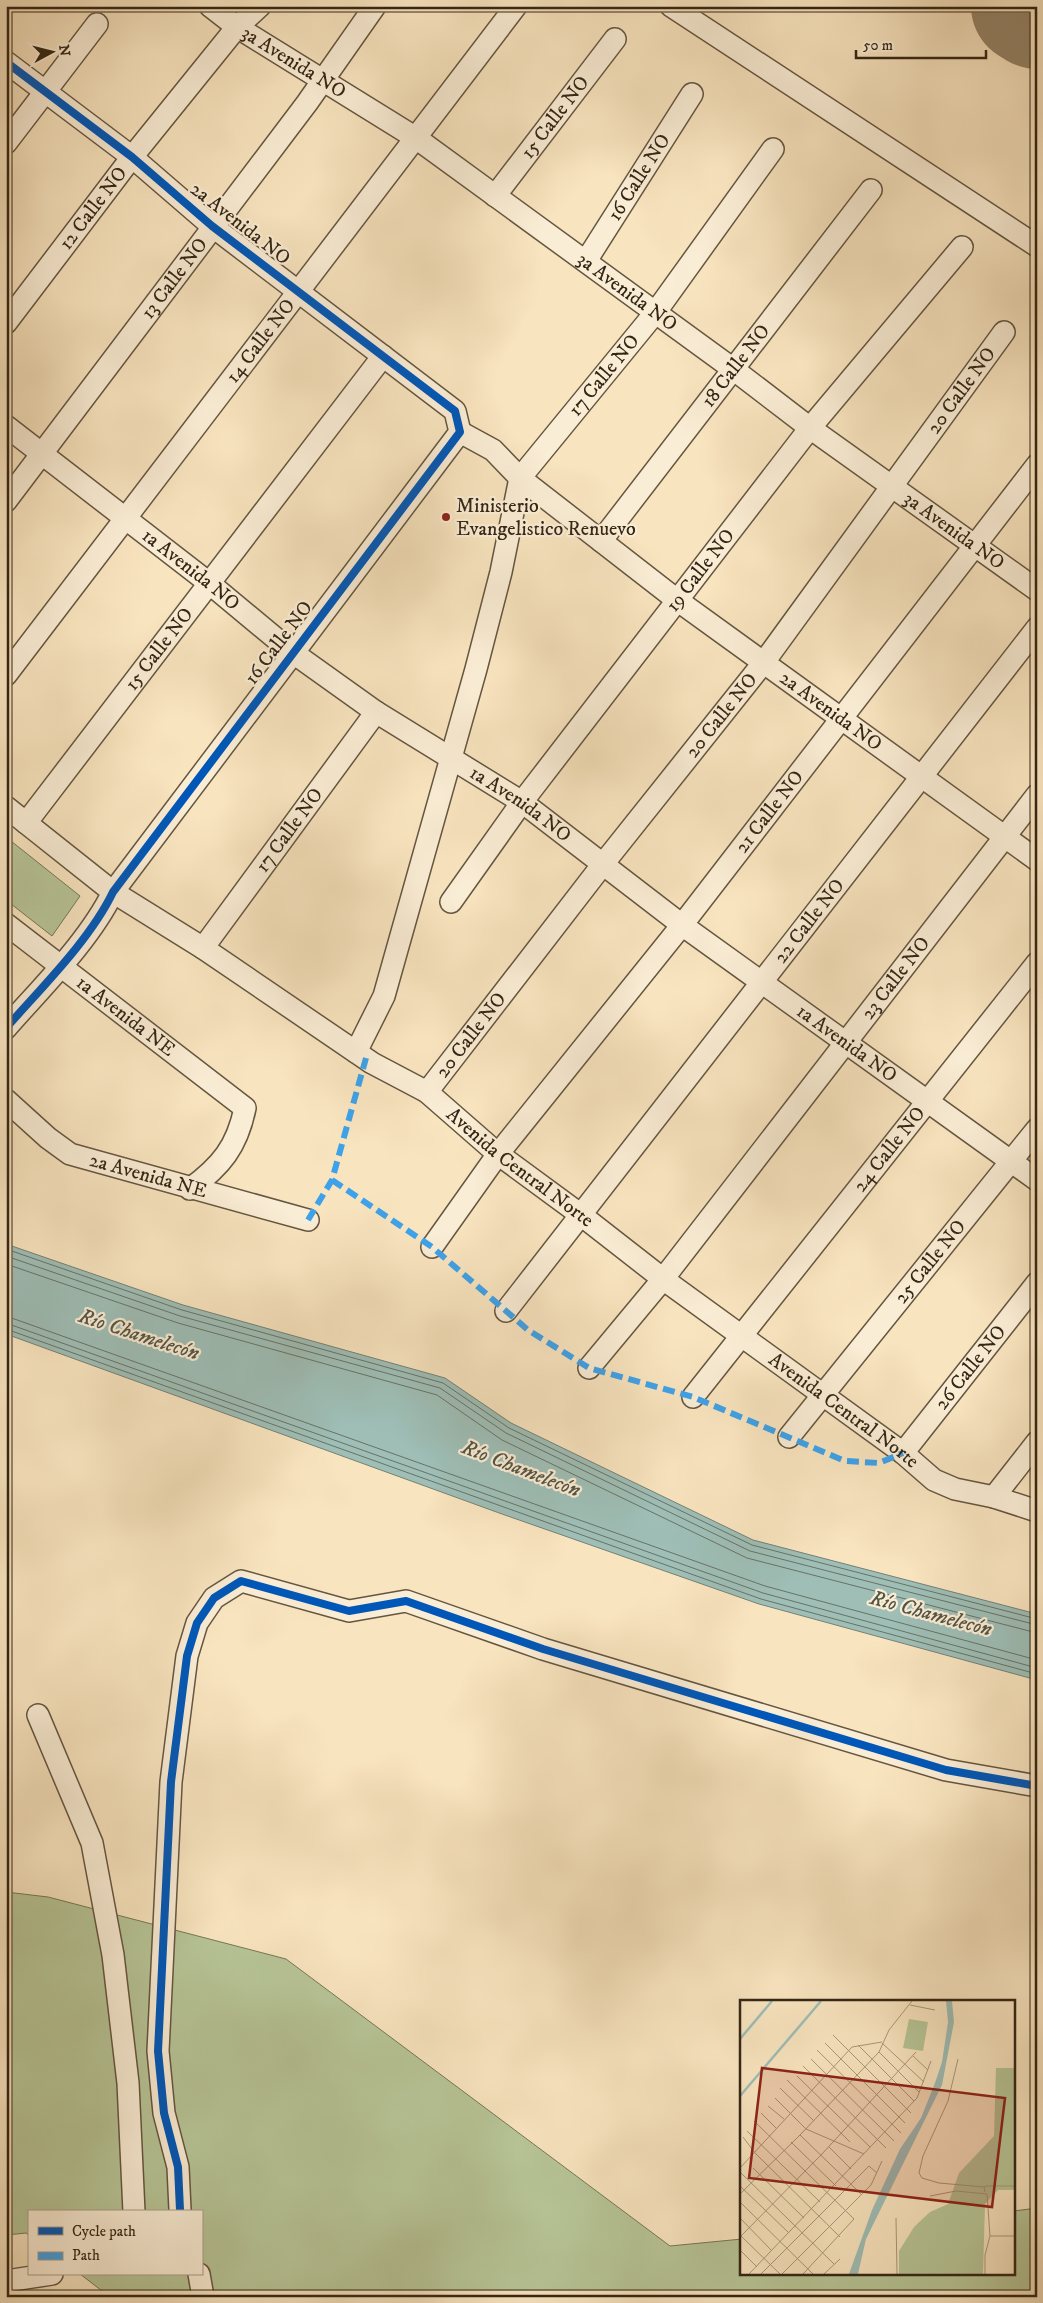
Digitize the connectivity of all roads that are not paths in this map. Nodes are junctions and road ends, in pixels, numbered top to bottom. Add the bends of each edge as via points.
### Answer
1 (210, 6) edge
2 (260, 6) edge
3 (375, 6) edge
4 (516, 6) edge
5 (671, 6) edge
6 (97, 24) dead end
7 (237, 27) junction
8 (615, 39) dead end
9 (6, 62) edge
10 (322, 80) junction
11 (45, 92) junction
12 (692, 94) dead end
13 (416, 138) junction
14 (6, 143) edge
15 (772, 149) dead end
16 (132, 157) junction
17 (870, 190) dead end
18 (495, 196) junction
19 (212, 226) junction
20 (1037, 246) edge
21 (962, 248) dead end
22 (586, 262) junction
23 (299, 290) junction
24 (655, 312) junction
25 (6, 323) edge
26 (1004, 332) dead end
27 (383, 356) junction
28 (733, 369) junction
29 (458, 422) junction
30 (6, 426) edge
31 (810, 428) junction
32 (43, 455) junction
33 (1037, 465) edge
34 (520, 478) junction
35 (893, 487) junction
36 (6, 501) edge
37 (126, 518) junction
38 (601, 541) junction
39 (974, 545) junction
40 (209, 583) junction
41 (1037, 590) edge
42 (677, 600) junction
43 (1037, 628) edge
44 (292, 652) junction
45 (764, 662) junction
46 (6, 676) edge
47 (376, 712) junction
48 (841, 718) junction
49 (451, 758) junction
50 (922, 777) junction
51 (1037, 795) edge
52 (522, 802) junction
53 (6, 807) edge
54 (26, 823) junction
55 (1005, 837) junction
56 (1037, 860) edge
57 (603, 864) junction
58 (113, 892) junction
59 (451, 902) dead end
60 (6, 924) edge
61 (682, 924) junction
62 (203, 948) junction
63 (1037, 963) edge
64 (59, 967) junction
65 (763, 983) junction
66 (6, 1028) edge
67 (846, 1042) junction
68 (356, 1052) junction
69 (427, 1092) junction
70 (6, 1100) edge
71 (928, 1101) junction
72 (1037, 1129) edge
73 (498, 1154) junction
74 (1012, 1162) junction
75 (1037, 1180) edge
76 (190, 1189) junction
77 (581, 1215) junction
78 (308, 1220) dead end
79 (432, 1247) dead end
80 (663, 1279) junction
81 (1037, 1283) edge
82 (506, 1311) dead end
83 (742, 1337) junction
84 (589, 1368) dead end
85 (822, 1394) junction
86 (693, 1398) dead end
87 (788, 1437) dead end
88 (1037, 1442) edge
89 (903, 1453) junction
90 (994, 1497) junction
91 (1037, 1511) edge
92 (38, 1716) dead end
93 (1037, 1786) edge
94 (134, 2210) edge
95 (178, 2210) edge
96 (39, 2276) edge
97 (199, 2276) edge
98 (6, 2281) edge
99 (203, 2297) edge

1 - 7 street, 3a Avenida NO
2 - 7 street, 12 Calle NO
3 - 10 street, 13 Calle NO
4 - 13 street, 14 Calle NO
5 - 20 street
6 - 11 street
7 - 10 street, 3a Avenida NO
7 - 16 street, 12 Calle NO
8 - 18 street, 15 Calle NO
9 - 11 street, 2a Avenida NO
10 - 13 street, 3a Avenida NO
10 - 19 street, 13 Calle NO
11 - 14 street
11 - 16 street, 2a Avenida NO
12 - 22 street, 16 Calle NO
13 - 18 street, 3a Avenida NO
13 - 23 street, 14 Calle NO
15 - 24 street, 17 Calle NO
16 - 19 street, 2a Avenida NO
16 - 25 street, 12 Calle NO
17 - 28 street, 18 Calle NO
18 - 22 street, 3a Avenida NO
19 - 23 street, 2a Avenida NO
19 - 32 street, 13 Calle NO
21 - 31 street, 19 Calle NO
22 - 24 street, 3a Avenida NO
23 - 27 street, 2a Avenida NO
23 - 37 street, 14 Calle NO
24 - 28 street, 3a Avenida NO
24 - 34 street, 17 Calle NO
26 - 35 street, 20 Calle NO
27 - 29 street, 2a Avenida NO
27 - 40 street, 15 Calle NO
28 - 31 street, 3a Avenida NO
28 - 38 street, 18 Calle NO
29 - 34 street, 2a Avenida NO via 493,450
29 - 44 street, 16 Calle NO
30 - 32 street, 1a Avenida NO
31 - 35 street, 3a Avenida NO
31 - 42 street, 19 Calle NO
32 - 36 street, 13 Calle NO
32 - 37 street, 1a Avenida NO
33 - 39 street, 21 Calle NO
34 - 38 street, 2a Avenida NO
34 - 49 street via 501,572
35 - 39 street, 3a Avenida NO
35 - 45 street, 20 Calle NO
37 - 40 street, 1a Avenida NO
37 - 46 street, 14 Calle NO
38 - 42 street, 2a Avenida NO
39 - 41 street, 3a Avenida NO
39 - 48 street, 21 Calle NO
40 - 44 street, 1a Avenida NO
40 - 54 street, 15 Calle NO
42 - 45 street, 2a Avenida NO
42 - 52 street, 19 Calle NO
43 - 50 street, 22 Calle NO
44 - 47 street, 1a Avenida NO
44 - 58 street, 16 Calle NO
45 - 48 street, 2a Avenida NO
45 - 57 street, 20 Calle NO
47 - 49 street, 1a Avenida NO
47 - 62 street, 17 Calle NO
48 - 50 street, 2a Avenida NO
48 - 61 street, 21 Calle NO
49 - 52 street, 1a Avenida NO
49 - 68 street via 384,996
50 - 55 street, 2a Avenida NO
50 - 65 street, 22 Calle NO
51 - 55 street, 23 Calle NO
52 - 57 street, 1a Avenida NO
52 - 59 street, 19 Calle NO
53 - 54 street, Avenida Central Norte
54 - 58 street, Avenida Central Norte
55 - 56 street, 2a Avenida NO
55 - 67 street, 23 Calle NO
57 - 61 street, 1a Avenida NO
57 - 69 street, 20 Calle NO
58 - 62 street, Avenida Central Norte
58 - 64 street, 16 Calle NO via 104,910
60 - 64 street, 1a Avenida NE
61 - 65 street, 1a Avenida NO
61 - 73 street, 21 Calle NO
62 - 68 street, Avenida Central Norte
63 - 71 street, 24 Calle NO
64 - 66 street, 16 Calle NO
64 - 76 street, 1a Avenida NE via 245,1108 241,1128 229,1152 212,1173
65 - 67 street, 1a Avenida NO
65 - 77 street, 22 Calle NO
67 - 71 street, 1a Avenida NO
67 - 80 street, 23 Calle NO
68 - 69 street, Avenida Central Norte
69 - 73 street, Avenida Central Norte
70 - 76 street, 2a Avenida NE via 70,1154
71 - 74 street, 1a Avenida NO
71 - 83 street, 24 Calle NO
72 - 74 street, 25 Calle NO
73 - 77 street, Avenida Central Norte
73 - 79 street, 21 Calle NO
74 - 75 street, 1a Avenida NO
74 - 85 street, 25 Calle NO
76 - 78 street, 2a Avenida NE
77 - 80 street, Avenida Central Norte
77 - 82 street, 22 Calle NO
80 - 83 street, Avenida Central Norte
80 - 84 street, 23 Calle NO
81 - 89 street, 26 Calle NO
83 - 85 street, Avenida Central Norte
83 - 86 street, 24 Calle NO
85 - 87 street, 25 Calle NO
85 - 89 street, Avenida Central Norte
88 - 90 street
89 - 90 street, Avenida Central Norte via 934,1480 963,1492
90 - 91 street, Avenida Central Norte
92 - 94 street via 92,1843 113,1955 128,2083
93 - 95 street via 946,1770 543,1649 406,1600 348,1611 241,1580 214,1598 192,1636 171,1782 158,2051 164,2113 178,2167
96 - 98 street
97 - 99 street

